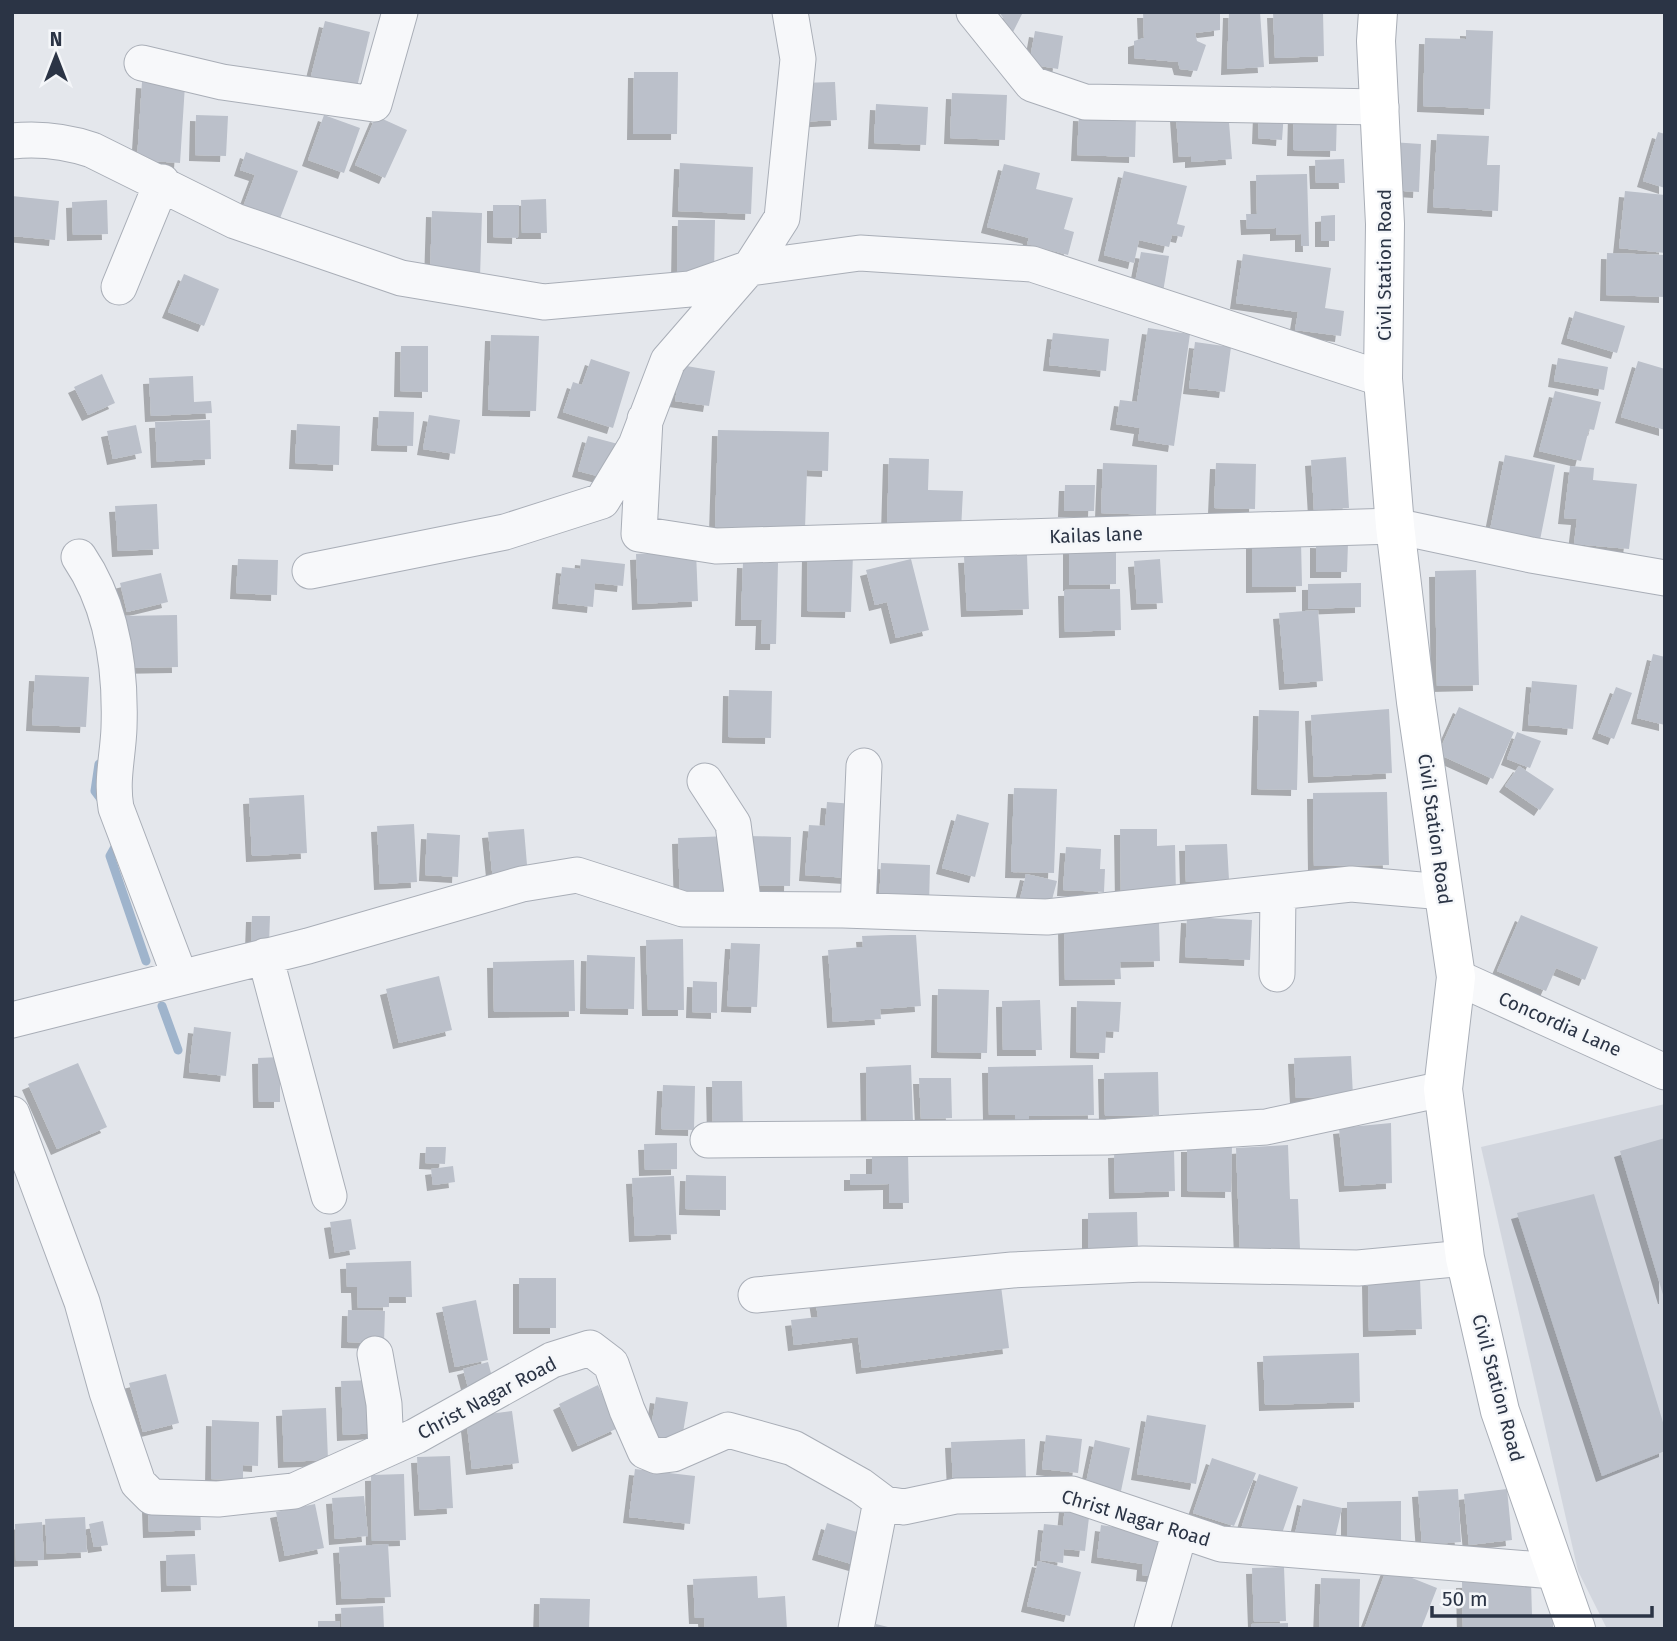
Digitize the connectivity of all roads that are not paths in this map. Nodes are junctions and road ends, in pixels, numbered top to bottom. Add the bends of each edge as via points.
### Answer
1 (400, 12) edge
2 (790, 12) edge
3 (974, 12) edge
4 (1378, 12) edge
5 (142, 63) dead end
6 (1381, 107) junction
7 (12, 141) edge
8 (162, 182) junction
9 (750, 268) junction
10 (119, 287) dead end
11 (1383, 379) junction
12 (645, 419) junction
13 (1395, 526) junction
14 (79, 557) dead end
15 (310, 571) dead end
16 (1665, 578) edge
17 (864, 765) dead end
18 (705, 781) dead end
19 (1444, 892) junction
20 (1278, 893) junction
21 (744, 908) junction
22 (858, 910) junction
23 (265, 956) junction
24 (1278, 974) dead end
25 (180, 977) junction
26 (1456, 977) junction
27 (12, 1020) edge
28 (1665, 1072) edge
29 (1443, 1089) junction
30 (12, 1114) edge
31 (708, 1140) dead end
32 (329, 1196) dead end
33 (1465, 1258) junction
34 (756, 1295) dead end
35 (375, 1354) dead end
36 (386, 1449) junction
37 (881, 1501) junction
38 (1180, 1531) junction
39 (1554, 1571) junction
40 (856, 1629) edge
41 (1152, 1629) edge
42 (1576, 1629) edge

1 - 5 street via 374,104 222,82
2 - 9 street via 798,59 782,218
3 - 6 street via 1032,84 1085,102
4 - 6 main road, Civil Station Road
6 - 11 main road, Civil Station Road
7 - 8 street via 67,142
8 - 9 street via 235,221 401,278 544,302 690,289
8 - 10 street
9 - 11 street via 860,254 1032,264
9 - 12 street via 668,361
11 - 13 main road, Civil Station Road
12 - 13 street, Kailas lane via 639,534 716,546
12 - 15 street via 636,445 602,501 505,532
13 - 16 street, Kailas lane
13 - 19 main road, Civil Station Road
14 - 25 street via 101,599 115,646 119,729 112,786 116,808
17 - 22 street
18 - 21 street via 733,824
19 - 20 street via 1351,884
19 - 26 main road, Civil Station Road
20 - 22 street via 1047,917
20 - 24 street
21 - 22 street
21 - 23 street via 683,909 576,875 522,884
23 - 25 street
23 - 32 street
25 - 27 street
26 - 28 street, Concordia Lane
26 - 29 main road, Civil Station Road
29 - 31 street via 1266,1127 1107,1137
29 - 33 main road, Civil Station Road
30 - 36 street, Christ Nagar Road via 82,1302 138,1483 152,1497 218,1499 295,1491
33 - 34 street via 1358,1268 1143,1264 1012,1270
33 - 39 main road, Civil Station Road via 1500,1411
35 - 36 street
36 - 37 street, Christ Nagar Road via 552,1360 590,1348 611,1364 645,1451 673,1454 729,1430 793,1448
37 - 38 street, Christ Nagar Road via 904,1507 956,1496 1062,1493
37 - 40 street
38 - 39 street, Christ Nagar Road via 1221,1544 1281,1551
38 - 41 street
39 - 42 main road, Civil Station Road

